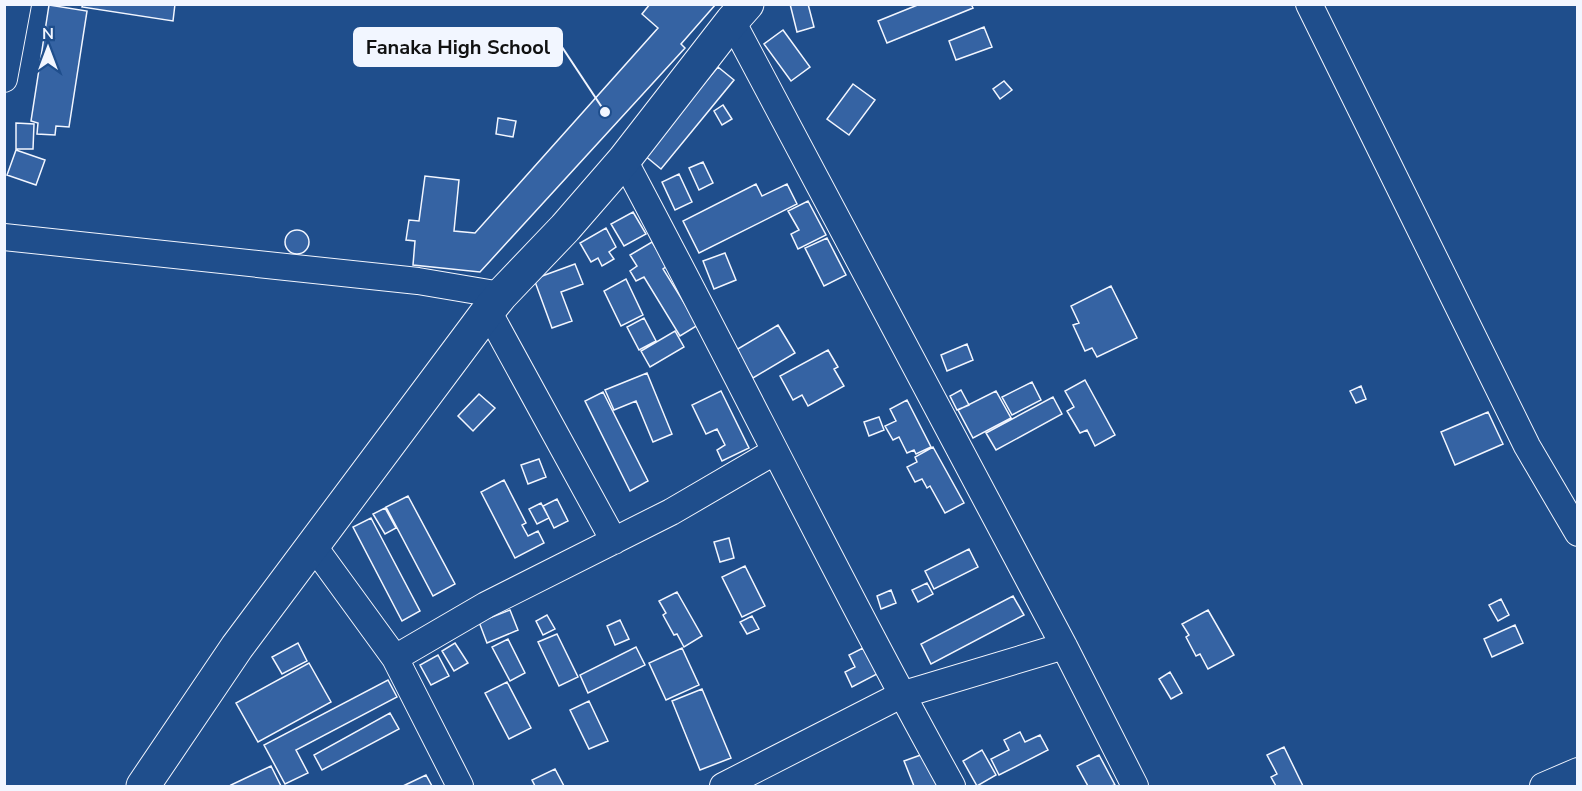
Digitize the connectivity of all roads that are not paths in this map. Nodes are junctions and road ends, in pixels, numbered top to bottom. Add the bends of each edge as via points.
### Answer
1 (18, 4) edge
2 (1309, 4) edge
3 (739, 13) edge
4 (4, 79) edge
5 (624, 160) junction
6 (4, 237) edge
7 (494, 303) junction
8 (774, 452) junction
9 (1578, 533) edge
10 (614, 541) junction
11 (312, 544) junction
12 (1064, 646) junction
13 (395, 658) junction
14 (902, 695) junction
15 (1578, 771) edge
16 (143, 786) edge
17 (460, 786) edge
18 (723, 786) edge
19 (952, 786) edge
20 (1135, 786) edge
21 (1543, 786) edge

1 - 4 street
2 - 9 street via 1527,446
3 - 5 main road
3 - 12 street
5 - 7 main road
5 - 8 street
6 - 7 street via 418,281
7 - 10 street
7 - 11 main road
8 - 10 street
8 - 14 street
10 - 13 street via 486,605
11 - 13 street
11 - 16 main road
12 - 14 street
12 - 20 street
13 - 17 street
14 - 18 street
14 - 19 street
15 - 21 street

